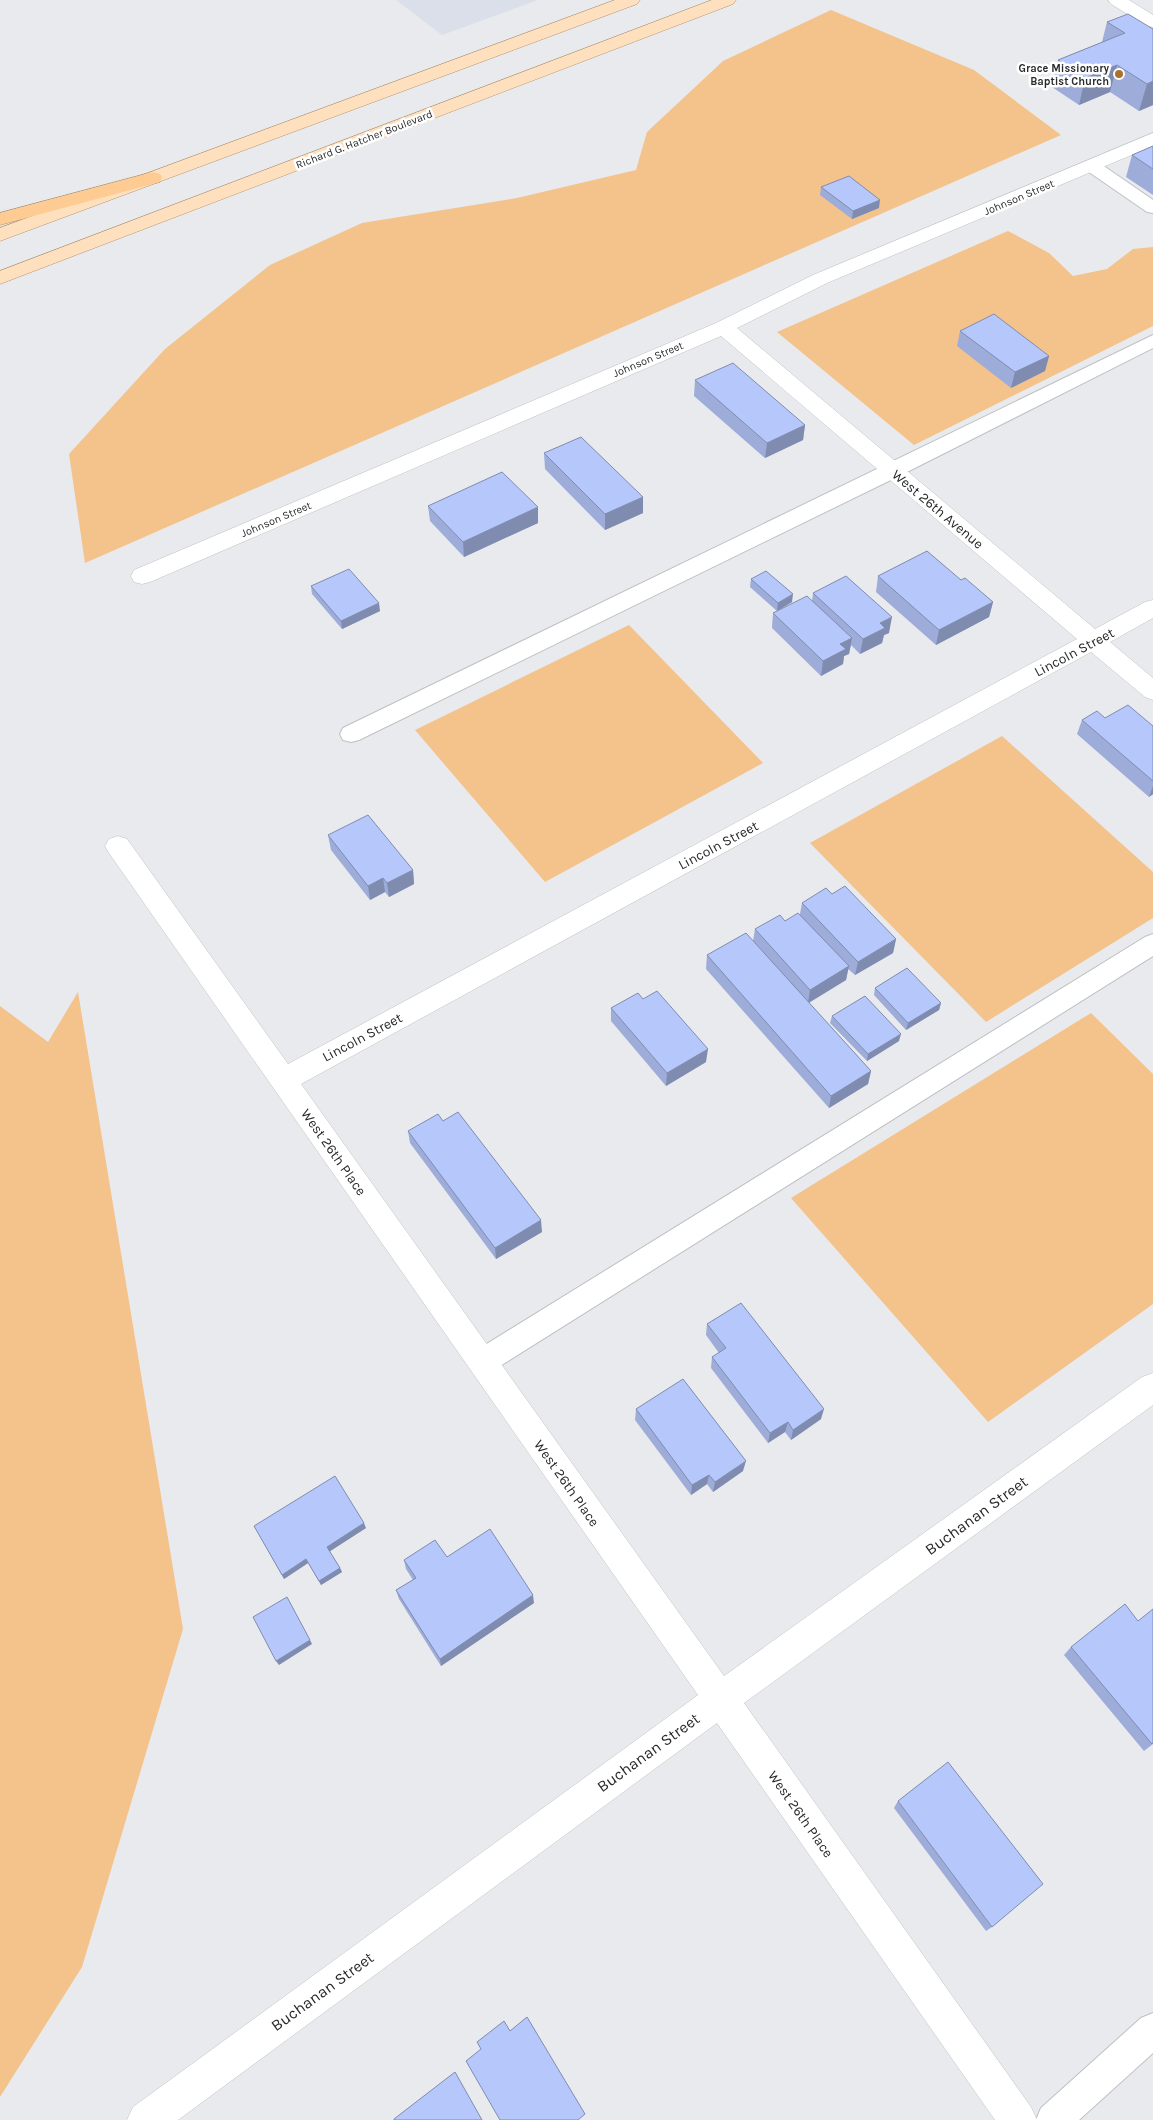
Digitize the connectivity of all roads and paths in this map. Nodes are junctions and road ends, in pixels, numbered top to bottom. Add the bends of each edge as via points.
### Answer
1 (631, 0) edge
2 (727, 0) edge
3 (1117, 0) edge
4 (1153, 22) edge
5 (1153, 139) edge
6 (1092, 166) junction
7 (153, 178) junction
8 (1153, 208) edge
9 (0, 219) edge
10 (0, 235) edge
11 (0, 278) edge
12 (722, 328) junction
13 (1153, 341) edge
14 (892, 470) junction
15 (142, 576) dead end
16 (1153, 608) edge
17 (1094, 641) junction
18 (1153, 691) edge
19 (351, 734) dead end
20 (118, 846) dead end
21 (1153, 944) edge
22 (283, 1080) junction
23 (482, 1362) junction
24 (1153, 1387) edge
25 (720, 1700) junction
26 (1153, 2030) edge
27 (146, 2120) edge
28 (1018, 2120) edge
29 (1053, 2120) edge

1 - 7 main road
2 - 11 main road, Richard G. Hatcher Boulevard
3 - 4 street
5 - 6 street, Johnson Street
6 - 8 lane
6 - 12 street, Johnson Street via 820,279
7 - 9 highway
7 - 10 main road
12 - 14 street, West 26th Avenue
12 - 15 street, Johnson Street
13 - 14 lane
14 - 17 street, West 26th Avenue
14 - 19 lane
16 - 17 street, Lincoln Street
17 - 18 street, West 26th Avenue
17 - 22 street, Lincoln Street
20 - 22 street, West 26th Place
21 - 23 lane
22 - 23 street, West 26th Place
23 - 25 street, West 26th Place
24 - 25 street, Buchanan Street
25 - 27 street, Buchanan Street
25 - 28 street, West 26th Place
26 - 29 lane

